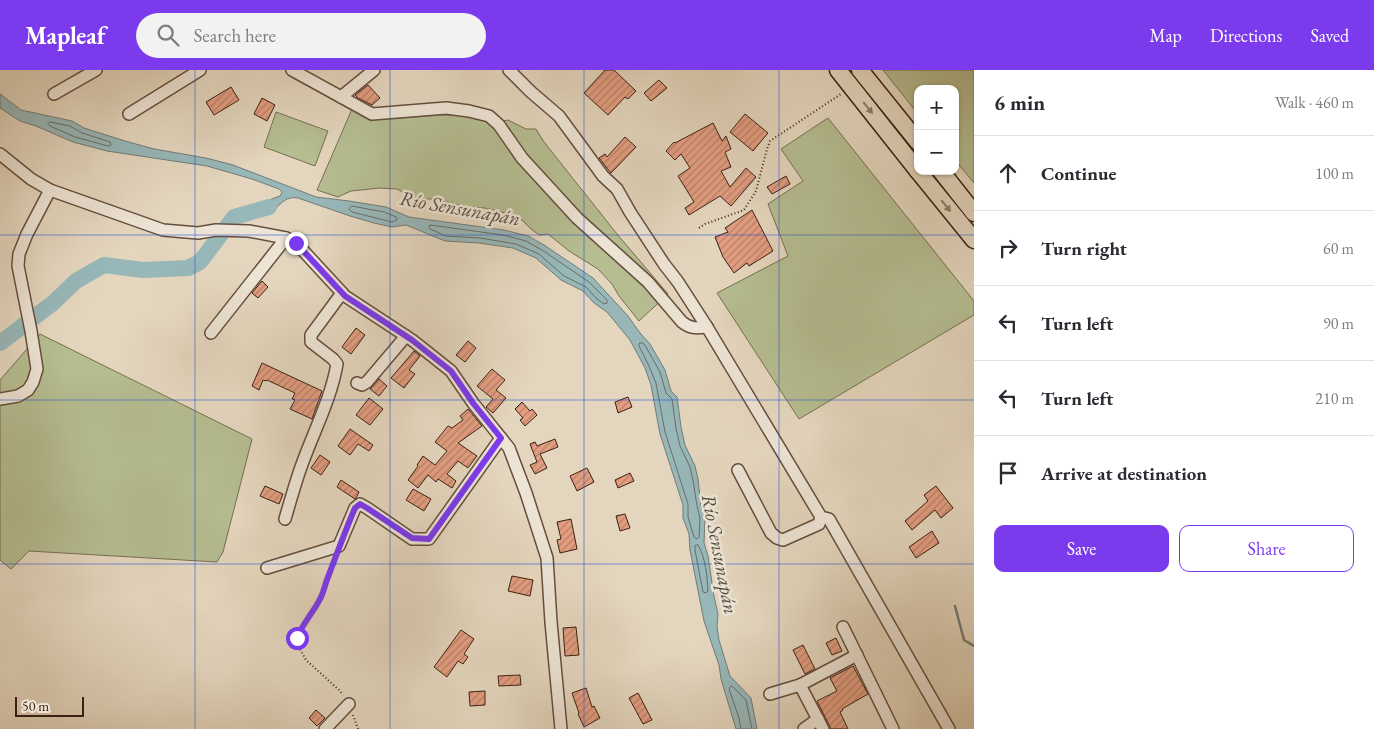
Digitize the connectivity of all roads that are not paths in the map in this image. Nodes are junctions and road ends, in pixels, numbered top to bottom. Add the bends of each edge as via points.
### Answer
1 (96, 70) edge
2 (200, 70) edge
3 (292, 70) edge
4 (374, 70) edge
5 (509, 70) edge
6 (838, 70) edge
7 (860, 70) edge
8 (54, 94) dead end
9 (341, 97) junction
10 (128, 114) dead end
11 (914, 137) edge
12 (0, 154) edge
13 (914, 166) edge
14 (921, 175) edge
15 (944, 175) edge
16 (50, 190) junction
17 (974, 213) edge
18 (286, 238) junction
19 (974, 240) edge
20 (342, 293) junction
21 (707, 327) junction
22 (211, 334) dead end
23 (406, 336) junction
24 (357, 383) dead end
25 (0, 399) edge
26 (501, 438) junction
27 (738, 470) dead end
28 (821, 518) junction
29 (285, 519) dead end
30 (267, 568) dead end
31 (844, 627) dead end
32 (857, 655) junction
33 (800, 685) junction
34 (770, 694) dead end
35 (349, 704) road end
36 (820, 724) edge
37 (325, 729) edge
38 (561, 729) edge
39 (804, 729) edge
40 (893, 729) edge
41 (949, 729) edge

1 - 8 street
2 - 10 street
3 - 9 street
4 - 9 street
5 - 21 street via 559,116 603,176 617,189
6 -> 13 highway
7 - 11 highway
9 - 21 street via 372,114 446,108 489,116 577,218 648,282 687,327
12 - 16 street
14 -> 19 highway
15 - 17 highway
16 - 18 street via 164,230 198,233 249,231
16 - 25 street via 27,234 18,266 37,369 28,390 18,396
18 - 20 street via 296,243
18 - 22 street
20 - 23 street
20 - 29 street via 311,336 311,342 337,364
21 - 28 street
23 - 24 street via 367,382
23 - 26 street via 451,371
26 - 30 street via 429,539 412,538 360,504 355,508 339,546
26 - 38 street via 509,448 523,484 547,558
27 - 28 street via 777,538 783,540 819,524
28 - 41 street via 829,519
31 - 32 street
32 - 33 street
32 - 40 street
33 - 34 street
33 - 36 street
35 - 37 street
36 - 39 street

